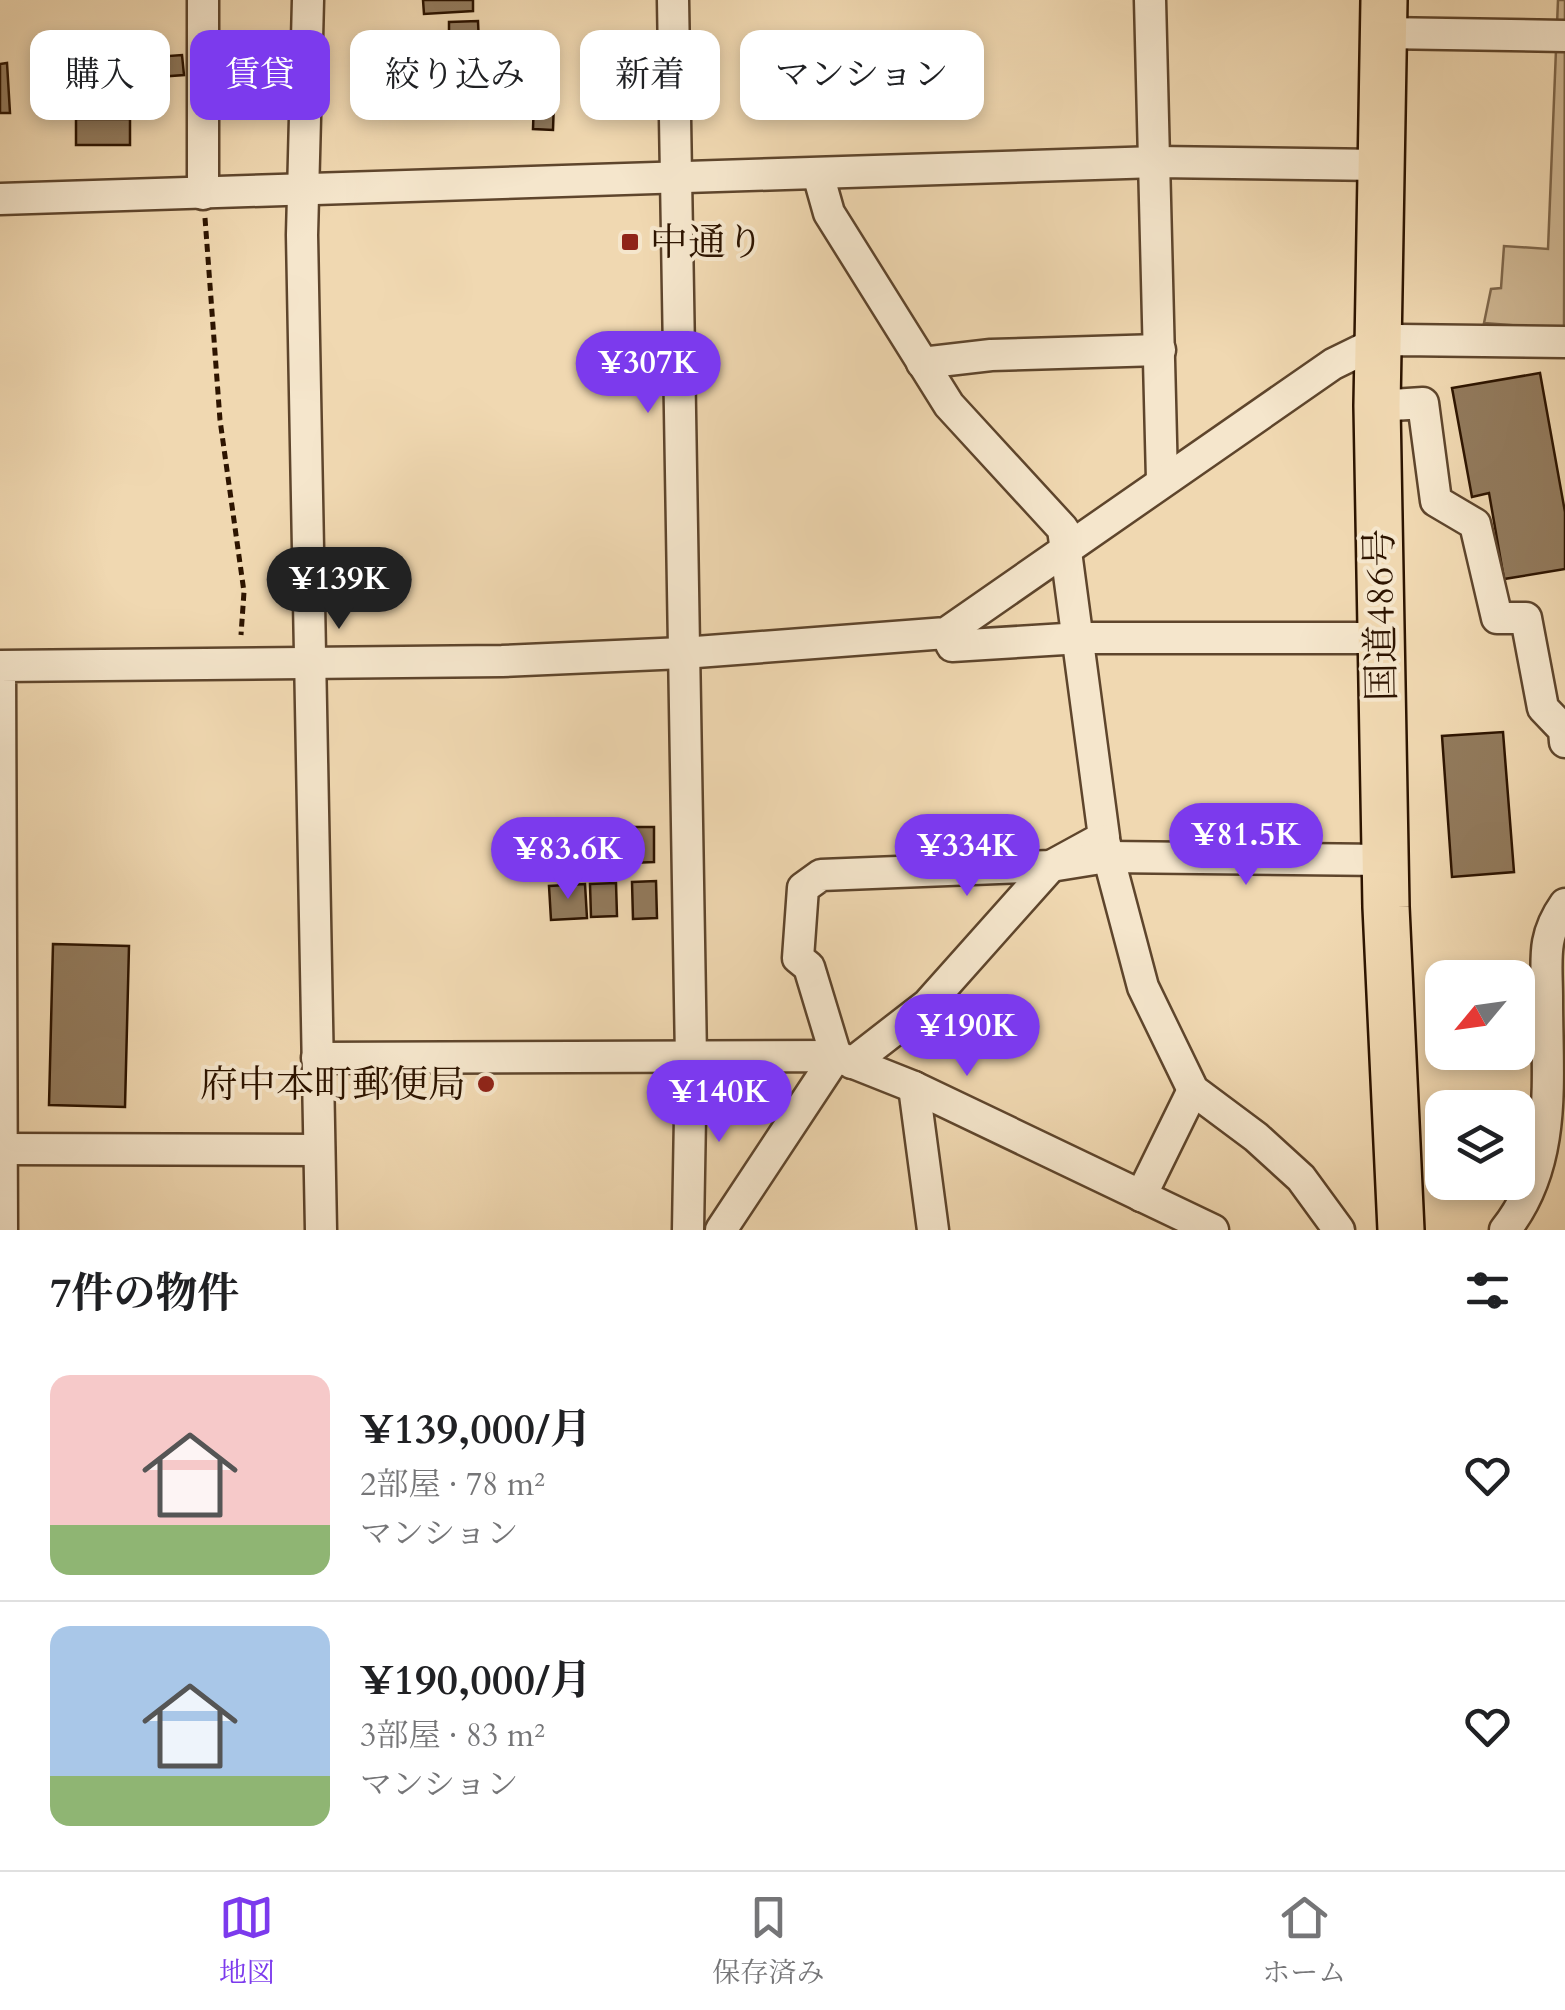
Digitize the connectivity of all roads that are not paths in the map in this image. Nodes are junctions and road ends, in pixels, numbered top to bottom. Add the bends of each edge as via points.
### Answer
1 (204, 0) edge
2 (308, 0) edge
3 (673, 0) edge
4 (1150, 0) edge
5 (1383, 16) edge
6 (1565, 36) edge
7 (1157, 162) junction
8 (1381, 166) junction
9 (818, 174) junction
10 (676, 177) junction
11 (304, 192) junction
12 (203, 194) junction
13 (0, 199) edge
14 (1565, 342) edge
15 (1376, 343) junction
16 (1160, 350) junction
17 (922, 363) junction
18 (1377, 406) junction
19 (1162, 480) junction
20 (1069, 550) junction
21 (946, 632) junction
22 (1081, 638) junction
23 (1380, 638) junction
24 (683, 654) junction
25 (312, 662) junction
26 (1565, 742) edge
27 (1105, 847) junction
28 (1384, 860) junction
29 (1051, 866) junction
30 (1565, 904) edge
31 (317, 1058) junction
32 (690, 1059) junction
33 (844, 1059) junction
34 (914, 1087) junction
35 (1193, 1090) junction
36 (2, 1149) edge
37 (319, 1150) junction
38 (1141, 1196) junction
39 (2, 1230) edge
40 (321, 1230) edge
41 (688, 1230) edge
42 (721, 1230) edge
43 (933, 1230) edge
44 (1213, 1230) edge
45 (1339, 1230) edge
46 (1401, 1230) edge
47 (1505, 1230) edge

1 - 12 street
2 - 11 street
3 - 10 street
4 - 7 street
5 - 6 street
5 - 8 highway, 国道486号
7 - 8 street
7 - 9 street
7 - 16 street
8 - 15 highway, 国道486号
9 - 10 street
9 - 17 street via 830,213
10 - 11 street
10 - 24 street
11 - 12 street
11 - 25 street
12 - 13 street
14 - 15 street
15 - 18 highway, 国道486号
15 - 19 street via 1333,364
16 - 17 street
16 - 19 street
17 - 20 street via 949,406 1064,529
18 - 23 highway, 国道486号
18 - 26 street via 1423,403 1436,501 1475,524 1497,618 1526,618 1544,708 1564,730
19 - 20 street
20 - 21 street
20 - 22 street
21 - 22 street via 952,646
21 - 24 street
22 - 23 street
22 - 27 street
23 - 28 highway, 国道486号
24 - 25 street
24 - 32 street
25 - 31 street
25 - 36 street via 0,666
27 - 28 street
27 - 29 street
27 - 35 street via 1143,987
28 - 46 highway, 国道486号
29 - 33 street via 928,1004
29 - 33 street via 820,875 803,888 798,958 809,966
30 - 47 street via 1546,934 1548,1102 1540,1172
31 - 32 street
31 - 37 street
32 - 33 street
32 - 41 street
33 - 34 street
33 - 42 street
34 - 38 street
34 - 43 street
35 - 38 street
35 - 45 street via 1301,1178
36 - 37 street
36 - 39 street
37 - 40 street
38 - 44 street

